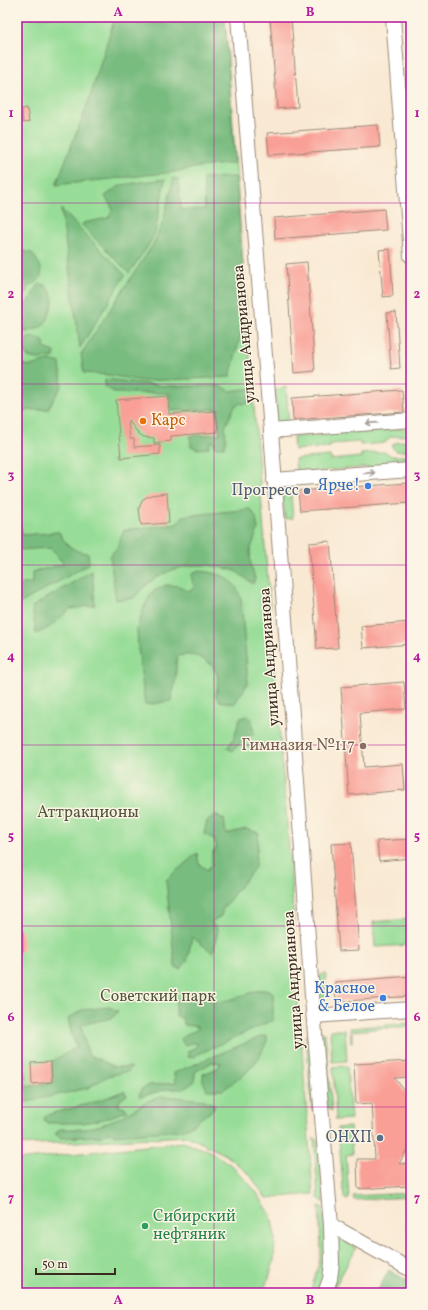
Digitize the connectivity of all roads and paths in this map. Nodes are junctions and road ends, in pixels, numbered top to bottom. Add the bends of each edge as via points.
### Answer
1 (238, 17) edge
2 (393, 17) edge
3 (411, 256) edge
4 (411, 420) edge
5 (271, 431) junction
6 (411, 470) edge
7 (274, 480) junction
8 (411, 1009) edge
9 (314, 1016) junction
10 (330, 1226) junction
11 (411, 1270) edge
12 (325, 1293) edge

1 - 5 street, улица Андрианова
2 - 3 street
4 -> 5 street
5 - 7 street, улица Андрианова
7 -> 6 street
7 - 9 street, улица Андрианова
8 - 9 street
9 - 10 street, улица Андрианова
10 - 11 street
10 - 12 street, улица Андрианова via 332,1263

